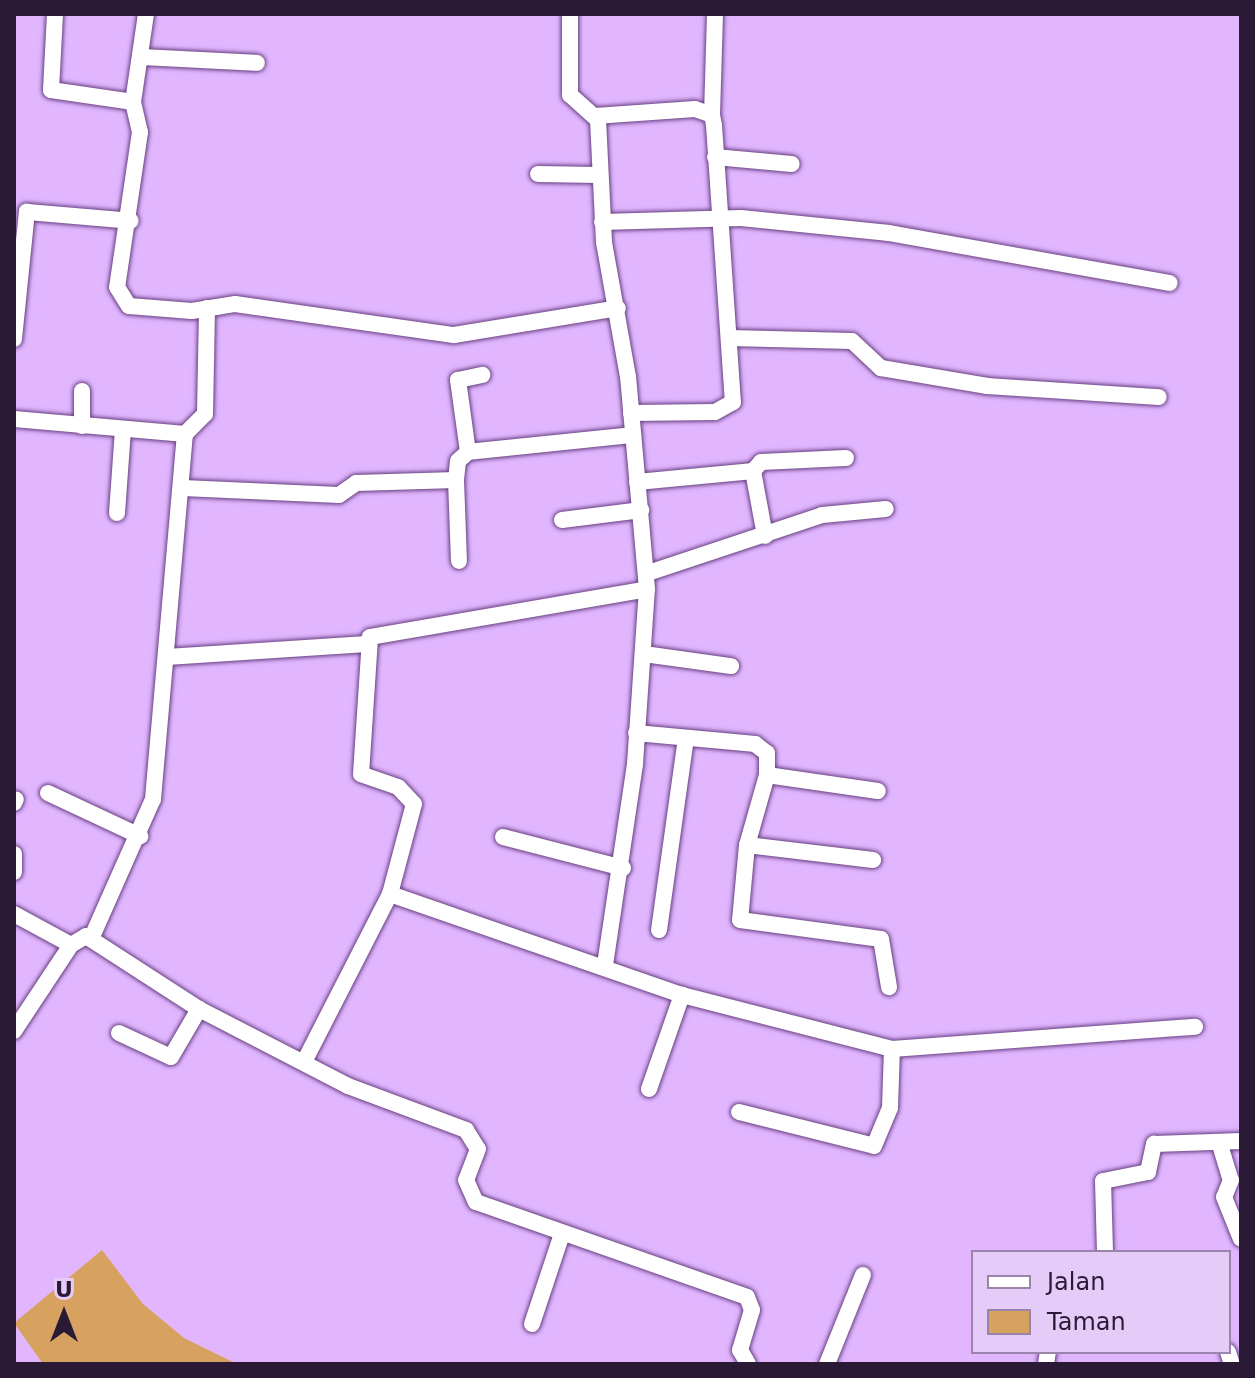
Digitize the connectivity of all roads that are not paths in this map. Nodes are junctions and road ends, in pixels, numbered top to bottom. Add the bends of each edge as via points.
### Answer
1 (55, 14) edge
2 (146, 14) edge
3 (570, 14) edge
4 (715, 14) edge
5 (140, 57) junction
6 (257, 63) dead end
7 (133, 102) junction
8 (712, 115) junction
9 (595, 116) junction
10 (715, 157) junction
11 (792, 164) dead end
12 (538, 174) dead end
13 (598, 175) junction
14 (717, 217) junction
15 (131, 221) junction
16 (602, 222) junction
17 (1170, 283) dead end
18 (207, 308) junction
19 (618, 308) junction
20 (729, 338) junction
21 (14, 339) edge
22 (482, 375) dead end
23 (82, 391) dead end
24 (1159, 397) dead end
25 (631, 413) junction
26 (14, 419) edge
27 (82, 426) junction
28 (123, 429) junction
29 (185, 434) junction
30 (633, 435) junction
31 (468, 452) junction
32 (846, 458) dead end
33 (753, 471) junction
34 (456, 480) junction
35 (637, 482) junction
36 (183, 488) junction
37 (886, 509) dead end
38 (641, 510) junction
39 (117, 513) dead end
40 (562, 520) dead end
41 (765, 536) junction
42 (459, 561) dead end
43 (648, 581) junction
44 (367, 644) junction
45 (644, 654) junction
46 (167, 657) junction
47 (731, 666) dead end
48 (636, 733) junction
49 (686, 738) junction
50 (767, 775) junction
51 (878, 791) dead end
52 (48, 793) dead end
53 (140, 836) junction
54 (503, 837) dead end
55 (747, 845) junction
56 (14, 854) edge
57 (873, 860) dead end
58 (623, 868) junction
59 (14, 872) edge
60 (390, 894) junction
61 (14, 914) edge
62 (659, 930) dead end
63 (91, 939) junction
64 (71, 945) junction
65 (605, 965) junction
66 (889, 987) dead end
67 (682, 995) junction
68 (199, 1009) junction
69 (1195, 1027) dead end
70 (14, 1031) edge
71 (119, 1033) dead end
72 (892, 1049) junction
73 (304, 1062) junction
74 (649, 1089) dead end
75 (739, 1112) dead end
76 (1241, 1141) edge
77 (1220, 1145) junction
78 (562, 1234) junction
79 (1241, 1239) edge
80 (1105, 1250) edge
81 (863, 1275) dead end
82 (532, 1324) dead end
83 (748, 1364) edge
84 (827, 1364) edge

1 - 7 street via 51,90
2 - 5 street
3 - 9 street via 570,95
4 - 8 street
5 - 6 street
5 - 7 street
7 - 15 street via 140,132
8 - 9 street via 695,109
8 - 10 street
9 - 13 street
10 - 11 street
10 - 14 street
12 - 13 street
13 - 16 street
14 - 16 street
14 - 17 street via 889,233
14 - 20 street
15 - 18 street via 121,301 155,310
15 - 21 street via 27,212
16 - 19 street
18 - 19 street via 322,313 454,335
18 - 29 street via 205,414
19 - 25 street
20 - 24 street via 852,341 881,368 987,386
20 - 25 street via 734,394 727,409
22 - 31 street via 458,380
23 - 27 street
25 - 30 street
26 - 27 street
27 - 28 street
28 - 29 street
28 - 39 street
29 - 36 street
30 - 31 street
30 - 35 street
31 - 34 street via 458,461
32 - 33 street via 761,462
33 - 35 street
33 - 41 street
34 - 36 street via 356,483 339,495
34 - 42 street
35 - 38 street
36 - 46 street
37 - 41 street via 822,515
38 - 40 street
38 - 43 street
41 - 43 street
43 - 44 street via 377,631
43 - 45 street
44 - 46 street
44 - 60 street via 361,774 398,787 414,804
45 - 47 street
45 - 48 street
46 - 53 street via 160,756
48 - 49 street
48 - 58 street
49 - 50 street via 755,744 767,753
49 - 62 street
50 - 51 street
50 - 55 street via 757,790
52 - 53 street
53 - 63 street
54 - 58 street
55 - 57 street
55 - 66 street via 740,920 881,939
56 - 59 street
58 - 65 street
60 - 65 street
60 - 73 street
61 - 64 street
63 - 64 street via 78,937
63 - 68 street
64 - 70 street
65 - 67 street
67 - 72 street
67 - 74 street
68 - 71 street via 171,1057
68 - 73 street
69 - 72 street
72 - 75 street via 890,1108 874,1146
73 - 78 street via 378,1100 466,1130 478,1149 466,1180 476,1202
76 - 77 street
77 - 79 street via 1231,1180 1223,1195
77 - 80 street via 1154,1144 1148,1172 1103,1181
78 - 82 street
78 - 83 street via 747,1297 752,1310 740,1350
81 - 84 street

